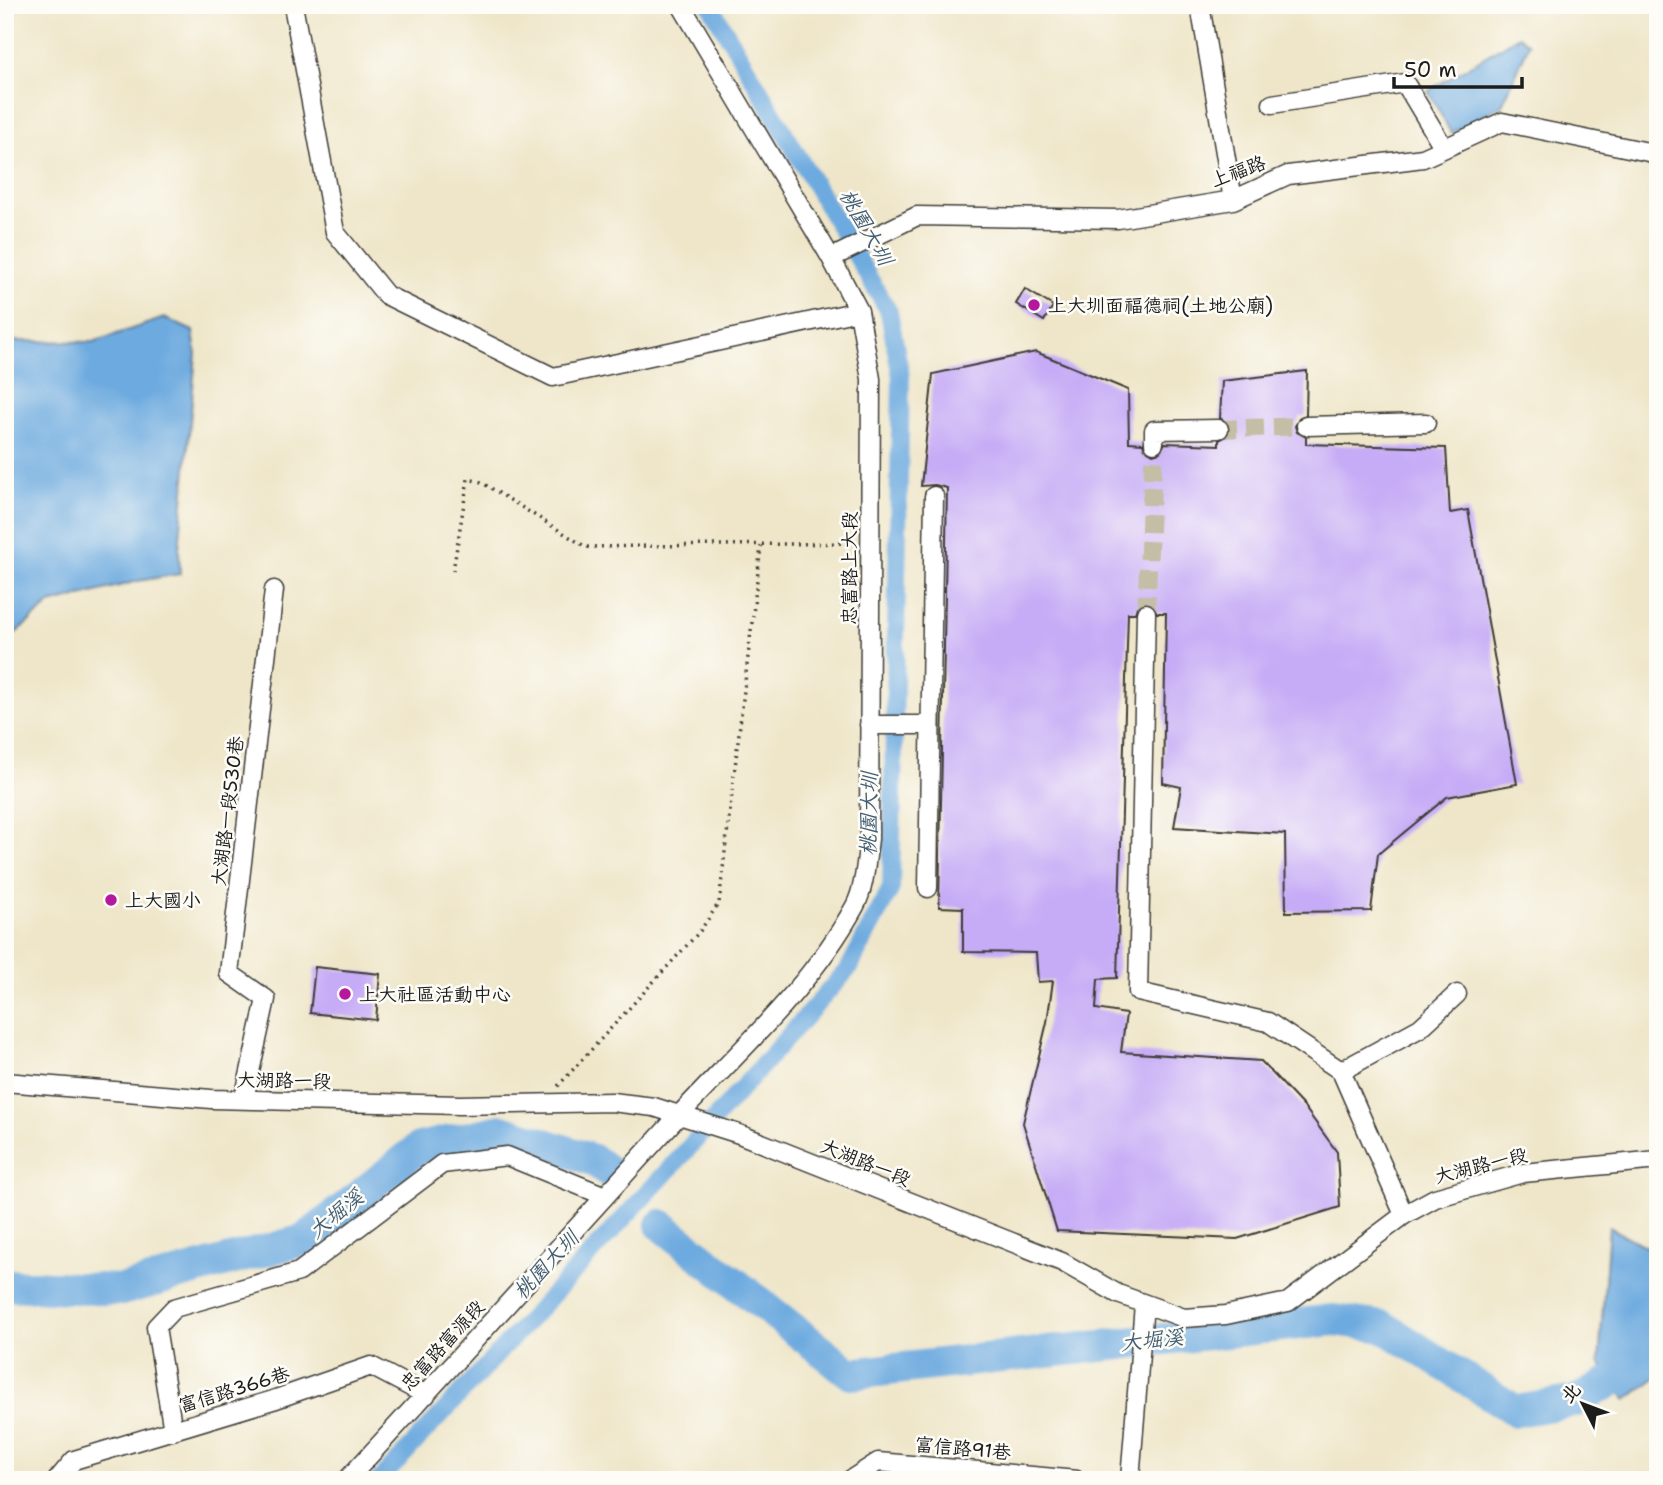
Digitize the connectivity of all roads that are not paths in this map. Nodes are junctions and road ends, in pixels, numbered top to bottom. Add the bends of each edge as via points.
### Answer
1 (293, 5) edge
2 (681, 5) edge
3 (1200, 5) edge
4 (1272, 104) dead end
5 (1444, 148) junction
6 (1658, 154) edge
7 (1233, 200) junction
8 (837, 255) junction
9 (859, 311) junction
10 (1426, 423) dead end
11 (1306, 426) tunnel mouth
12 (1219, 429) tunnel mouth
13 (1154, 443) dead end
14 (934, 496) dead end
15 (274, 590) dead end
16 (1146, 613) tunnel mouth
17 (872, 724) junction
18 (930, 724) junction
19 (928, 888) dead end
20 (1457, 994) dead end
21 (1341, 1071) junction
22 (5, 1082) edge
23 (244, 1100) junction
24 (681, 1114) junction
25 (1658, 1160) edge
26 (605, 1196) junction
27 (1404, 1214) junction
28 (1143, 1304) junction
29 (426, 1395) junction
30 (173, 1430) junction
31 (57, 1480) edge
32 (347, 1480) edge
33 (850, 1480) edge
34 (1077, 1480) edge
35 (1130, 1480) edge

1 - 9 street via 335,232 386,295 553,377
2 - 8 street, 忠富路上大段
3 - 7 street
4 - 5 street via 1405,83
5 - 6 street, 上福路 via 1502,122
5 - 7 street, 上福路 via 1423,158 1288,175
7 - 8 street, 上福路 via 1118,219 916,216
8 - 9 street, 忠富路上大段
9 - 17 street, 忠富路上大段 via 871,379
10 - 11 street
12 - 13 street via 1154,430
14 - 18 street
15 - 23 street, 大湖路一段530巷 via 229,973 266,999
16 - 21 street via 1138,992 1268,1022
17 - 18 street
17 - 24 street, 忠富路上大段 via 869,839 857,903 793,995
18 - 19 street
20 - 21 street via 1420,1028
21 - 27 street
22 - 23 street, 大湖路一段
23 - 24 street, 大湖路一段 via 460,1105 612,1102
24 - 26 street, 忠富路富源段
24 - 28 street, 大湖路一段 via 1062,1262
25 - 27 street, 大湖路一段 via 1523,1173 1435,1198
26 - 29 street, 忠富路富源段
26 - 30 street via 507,1156 442,1164 299,1272 174,1308 156,1327
27 - 28 street, 大湖路一段 via 1288,1302 1184,1318
28 - 35 street
29 - 30 street, 富信路366巷 via 371,1366
29 - 32 street, 忠富路富源段
30 - 31 street, 富信路366巷 via 74,1460
33 - 34 street, 富信路91巷 via 878,1462

